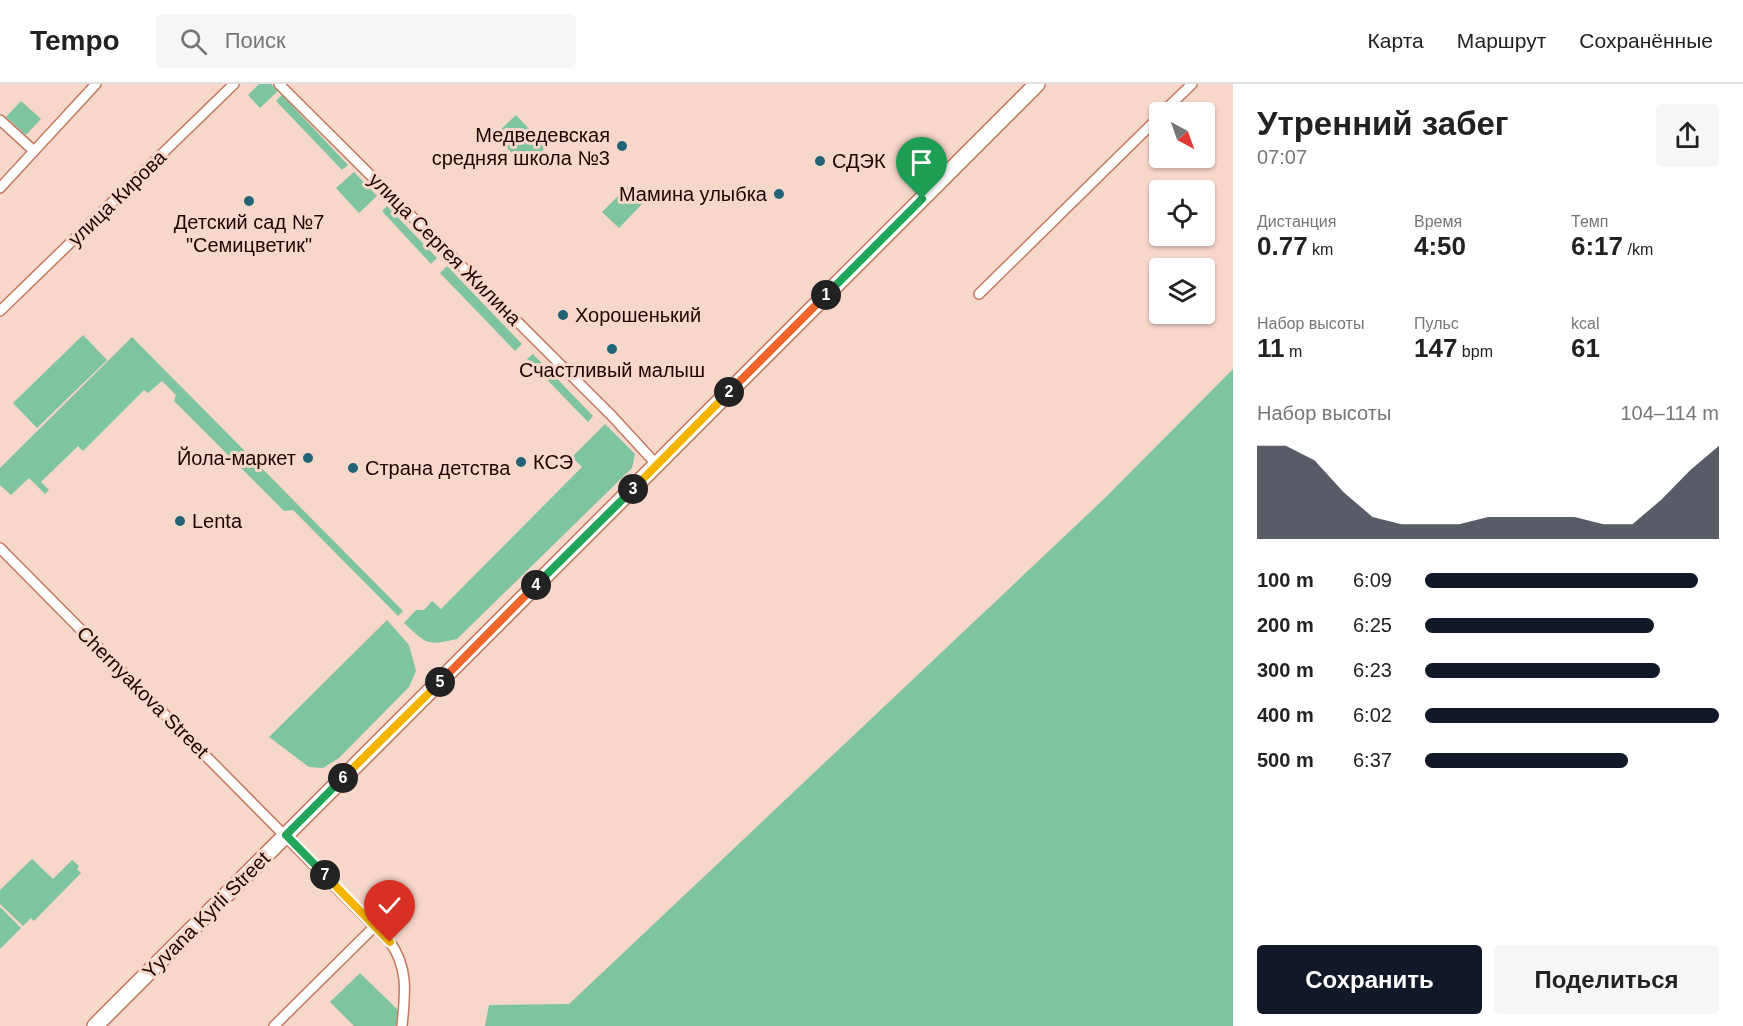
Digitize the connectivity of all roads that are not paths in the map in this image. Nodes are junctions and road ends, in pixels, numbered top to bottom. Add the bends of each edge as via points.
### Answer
1 (96, 84) edge
2 (234, 84) edge
3 (279, 84) edge
4 (1037, 84) edge
5 (1192, 84) edge
6 (1173, 102) edge
7 (0, 120) edge
8 (1149, 127) edge
9 (34, 151) junction
10 (0, 188) edge
11 (979, 294) dead end
12 (0, 311) edge
13 (657, 465) junction
14 (0, 548) edge
15 (286, 835) junction
16 (375, 926) junction
17 (95, 1026) edge
18 (274, 1026) edge
19 (402, 1026) edge

1 - 9 street
2 - 12 street, улица Кирова
3 - 13 street, улица Сергея Жилина
4 - 13 main road, Yyvana Kyrli Street
5 - 6 street
7 - 9 street
8 - 11 street
9 - 10 street
13 - 15 main road, Yyvana Kyrli Street
14 - 15 street, Chernyakova Street
15 - 16 street, Chernyakova Street
15 - 17 main road, Yyvana Kyrli Street
16 - 18 street
16 - 19 street, Chernyakova Street via 399,954 405,990

